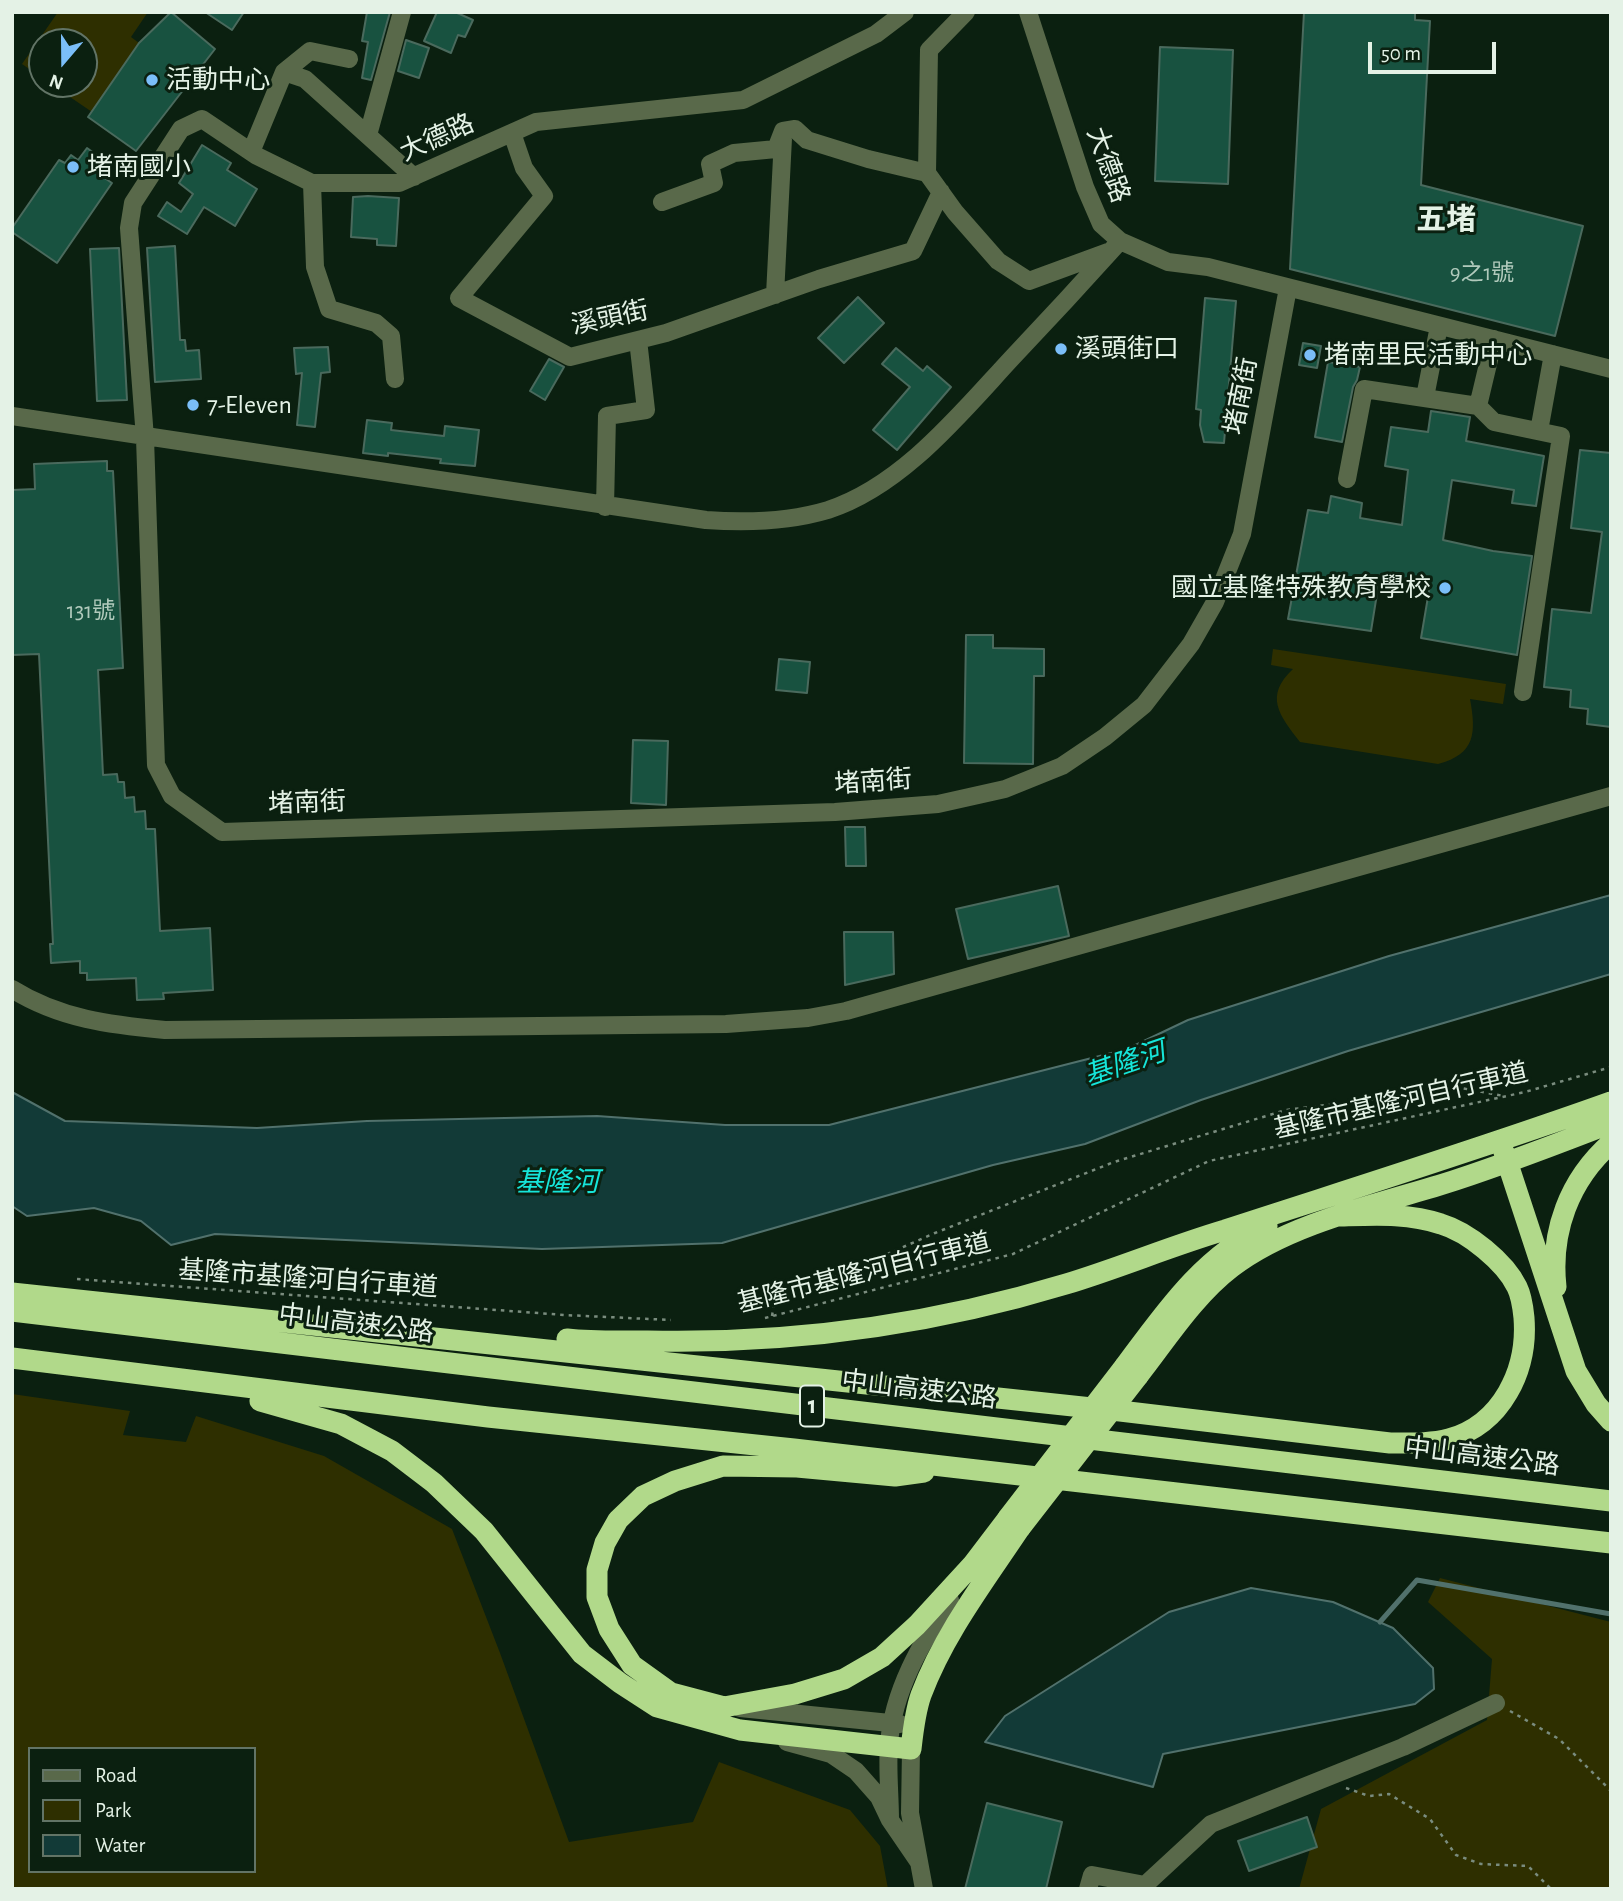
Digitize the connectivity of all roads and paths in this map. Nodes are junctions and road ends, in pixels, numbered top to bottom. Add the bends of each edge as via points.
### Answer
1 (402, 12) edge
2 (905, 12) edge
3 (966, 12) edge
4 (1028, 12) edge
5 (349, 59) dead end
6 (284, 72) junction
7 (783, 131) junction
8 (512, 133) junction
9 (368, 135) junction
10 (251, 152) junction
11 (927, 173) junction
12 (414, 177) junction
13 (312, 183) junction
14 (941, 192) junction
15 (663, 202) dead end
16 (1116, 246) junction
17 (1288, 288) junction
18 (775, 295) junction
19 (1438, 326) junction
20 (1494, 339) junction
21 (638, 340) junction
22 (1553, 354) junction
23 (1611, 369) edge
24 (395, 379) dead end
25 (1425, 397) junction
26 (1478, 406) junction
27 (12, 416) edge
28 (1539, 431) junction
29 (145, 438) junction
30 (1347, 479) dead end
31 (605, 507) junction
32 (1523, 692) dead end
33 (1611, 796) edge
34 (12, 989) edge
35 (1611, 1067) edge
36 (1507, 1096) junction
37 (1611, 1102) edge
38 (1611, 1124) edge
39 (1501, 1142) junction
40 (1611, 1143) edge
41 (1508, 1164) junction
42 (1339, 1205) junction
43 (67, 1279) dead end
44 (12, 1293) edge
45 (12, 1311) edge
46 (220, 1315) junction
47 (772, 1316) junction
48 (762, 1318) dead end
49 (1559, 1320) junction
50 (674, 1321) dead end
51 (12, 1358) edge
52 (12, 1366) edge
53 (1611, 1421) edge
54 (957, 1467) junction
55 (1611, 1501) edge
56 (1014, 1523) junction
57 (1611, 1543) edge
58 (973, 1564) junction
59 (1496, 1703) joint
60 (723, 1707) junction
61 (891, 1723) junction
62 (914, 1725) junction
63 (740, 1730) junction
64 (888, 1746) junction
65 (911, 1749) junction
66 (1320, 1779) junction
67 (1611, 1791) edge
68 (890, 1820) junction
69 (918, 1861) junction
70 (924, 1889) edge
71 (1088, 1889) edge
72 (1551, 1889) edge

1 - 9 street
2 - 8 street, 大德路 via 876,34 743,100 536,122
3 - 11 street via 929,50
4 - 16 street, 大德路 via 1085,187
5 - 6 street via 310,51
6 - 9 street via 305,79
6 - 10 street
7 - 11 street via 795,129 807,140
7 - 15 street via 776,149 734,153 710,164 714,183
7 - 18 street
8 - 12 street, 大德路
8 - 21 street, 溪頭街 via 524,168 544,196 459,298 569,357
9 - 12 street
10 - 13 street, 大德路
10 - 29 street, 大德路 via 202,119 181,129 133,203 129,228
11 - 14 street
12 - 13 street, 大德路 via 399,183
13 - 24 street via 315,267 329,309 376,323 391,336
14 - 16 street via 998,261 1029,281
14 - 18 street, 溪頭街 via 913,251
16 - 17 street, 大德路
16 - 31 street via 918,455 866,494 828,510 748,523
17 - 19 street
17 - 29 street, 堵南街 via 1242,534 1215,602 1191,645 1144,705 1062,766 1005,789 938,804 835,812 222,832 172,796 156,765
18 - 21 street, 溪頭街
19 - 20 street
19 - 25 street
20 - 22 street
20 - 26 street
21 - 31 street via 646,410 607,416
22 - 23 street
22 - 28 street
25 - 26 street
25 - 30 street via 1364,389
26 - 28 street via 1494,422
27 - 29 street
28 - 32 street via 1561,436
29 - 31 street
33 - 34 street via 808,1018 726,1024 165,1030 93,1022 58,1012
35 - 36 path, 基隆市基隆河自行車道
36 - 47 path, 基隆市基隆河自行車道 via 1209,1161 1013,1254
36 - 47 path via 1461,1088 1286,1110 1114,1162 935,1233 774,1304
37 - 39 highway
38 - 41 highway
39 - 41 highway
39 - 42 highway
40 - 49 highway via 1587,1167 1557,1232 1554,1266
41 - 42 highway
41 - 49 highway
42 - 46 highway via 1222,1230 1002,1301 895,1324 788,1339 575,1340 443,1325
42 - 46 highway via 1444,1224 1494,1258 1518,1288 1525,1340 1520,1367 1510,1392 1490,1415 1469,1429 1431,1442 1391,1443
42 - 56 highway, bridge via 1252,1233 1222,1253 1173,1302 1132,1371
43 - 50 path, 基隆市基隆河自行車道
44 - 46 highway
45 - 55 highway, 中山高速公路 / 1
47 - 48 path, 基隆市基隆河自行車道
49 - 53 highway via 1576,1371
51 - 54 highway, 1 via 488,1417
52 - 63 highway via 218,1393 281,1405 341,1424 392,1451 434,1483 484,1531 582,1654 657,1707
54 - 57 highway, 1
54 - 60 highway via 895,1476 723,1466 643,1496 618,1520 597,1570 597,1597 608,1629 632,1665 671,1693
56 - 58 highway
56 - 62 highway via 938,1655
58 - 60 highway via 882,1657 844,1679 795,1694
58 - 61 street via 929,1631 900,1690
59 - 66 street via 1403,1747
59 - 67 path via 1559,1739
60 - 61 street
61 - 62 street
61 - 64 street
62 - 65 highway
63 - 64 highway
63 - 68 street via 831,1754 856,1771 879,1797
64 - 65 highway
64 - 68 street
65 - 69 street via 910,1813
66 - 71 street via 1211,1824 1145,1885 1092,1875
66 - 72 path via 1369,1796 1389,1794 1430,1819 1456,1855 1481,1864 1528,1867
68 - 69 street
69 - 70 street

